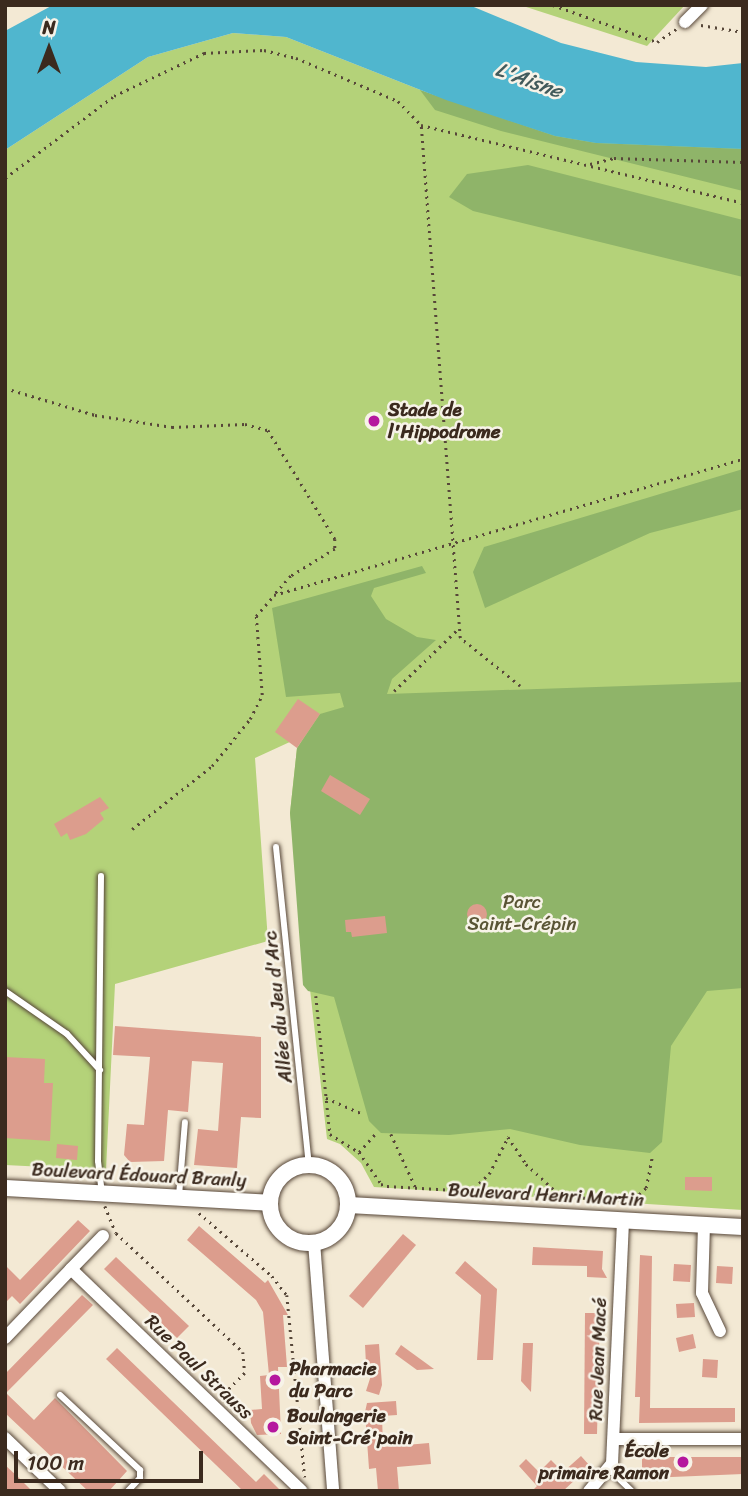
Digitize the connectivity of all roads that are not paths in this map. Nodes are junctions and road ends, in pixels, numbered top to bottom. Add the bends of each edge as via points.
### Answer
1 (702, 5) edge
2 (685, 22) road end
3 (276, 847) dead end
4 (101, 876) dead end
5 (5, 992) edge
6 (100, 1070) junction
7 (185, 1122) dead end
8 (309, 1164) junction
9 (5, 1188) edge
10 (102, 1194) junction
11 (179, 1198) junction
12 (270, 1203) junction
13 (348, 1205) junction
14 (622, 1220) junction
15 (704, 1225) junction
16 (743, 1227) edge
17 (103, 1237) dead end
18 (314, 1242) junction
19 (71, 1269) junction
20 (720, 1331) dead end
21 (6, 1336) edge
22 (61, 1395) dead end
23 (5, 1438) edge
24 (743, 1438) edge
25 (614, 1439) junction
26 (610, 1470) junction
27 (60, 1491) edge
28 (128, 1491) edge
29 (304, 1491) edge
30 (333, 1491) edge
31 (589, 1491) edge
32 (632, 1491) edge

1 - 2 street
3 - 8 lane, Allée du Jeu d'Arc
4 - 6 lane
5 - 6 lane via 68,1034
6 - 10 lane
7 - 11 lane
8 - 12 street via 286,1172 277,1181
8 - 13 street via 334,1173
9 - 10 street, Boulevard Édouard Branly
10 - 11 street, Boulevard Édouard Branly
11 - 12 street, Boulevard Édouard Branly
12 - 18 street via 272,1217 287,1237
13 - 14 street, Boulevard Henri Martin
13 - 18 street via 336,1232
14 - 15 street, Boulevard Henri Martin
14 - 25 street, Rue Jean Macé
15 - 16 street, Boulevard Henri Martin
15 - 20 street via 702,1293
17 - 19 street
18 - 30 street
19 - 21 street
19 - 29 street, Rue Paul Strauss
22 - 28 lane via 140,1470 140,1478
23 - 27 street
24 - 25 street
25 - 26 street, Rue Jean Macé
26 - 31 street
26 - 32 lane

